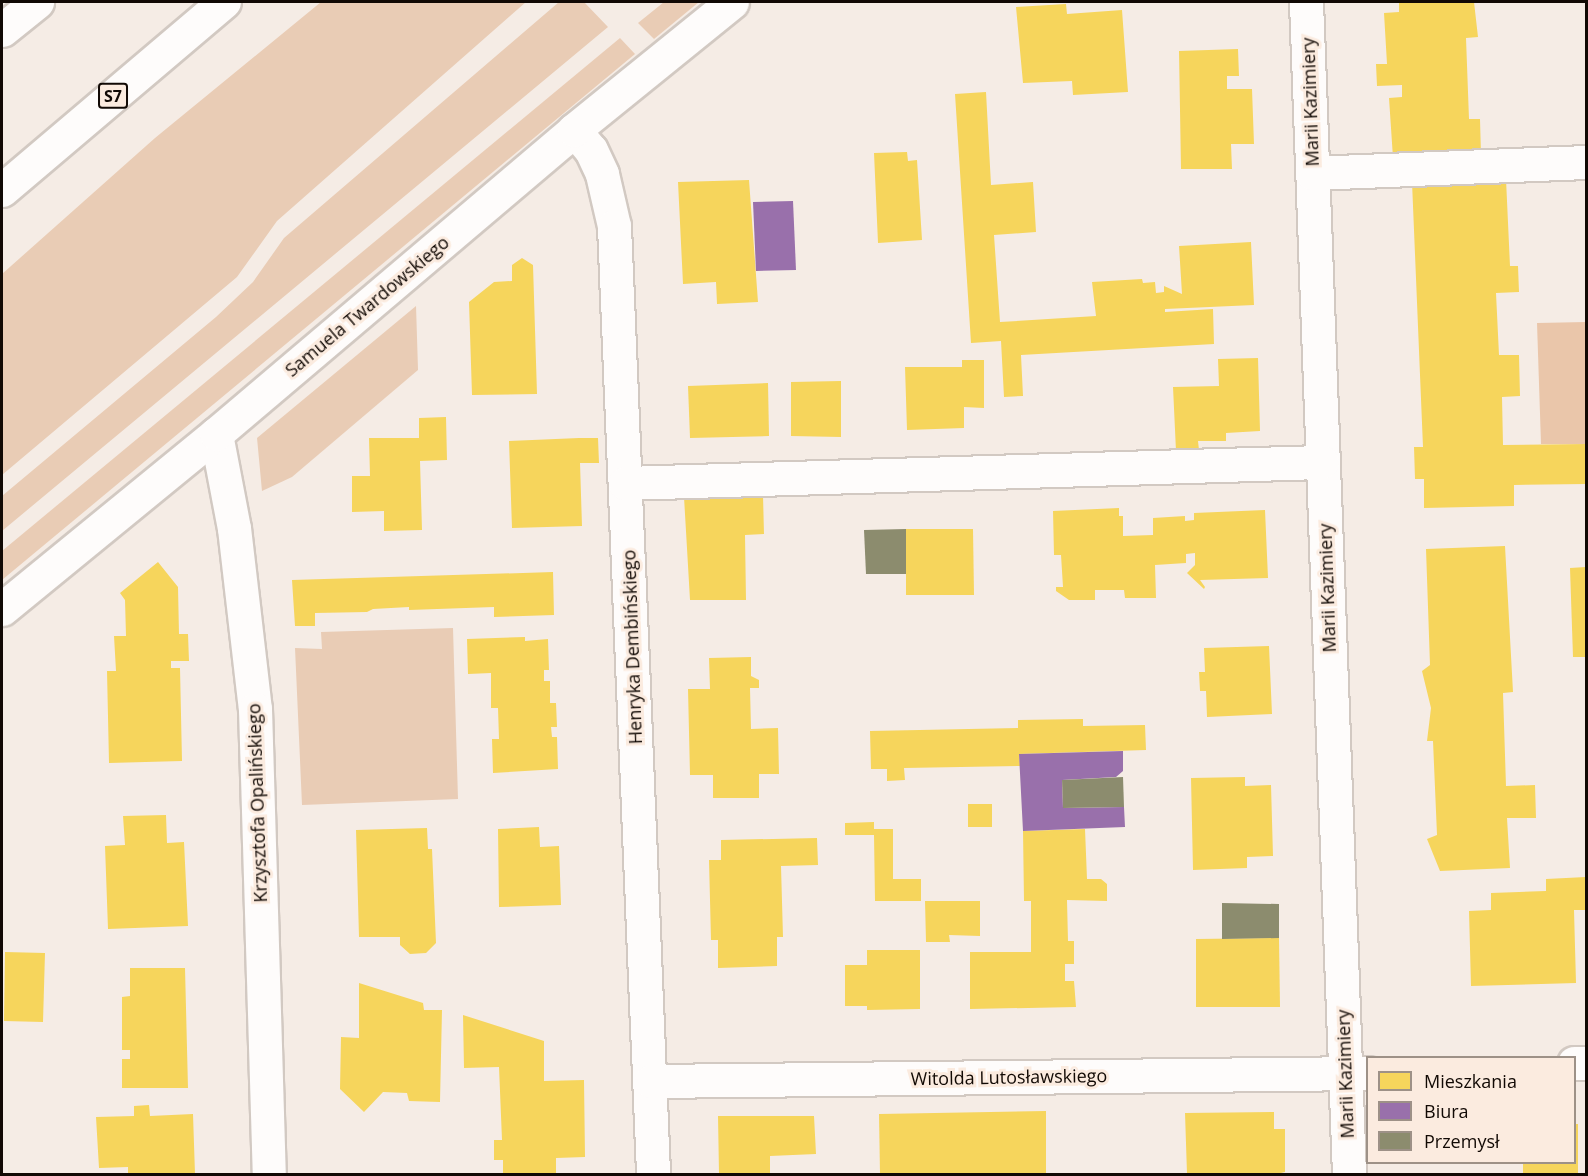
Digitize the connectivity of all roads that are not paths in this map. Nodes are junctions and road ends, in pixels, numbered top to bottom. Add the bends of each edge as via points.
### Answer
1 (37, 2) edge
2 (224, 2) edge
3 (732, 2) edge
4 (1306, 2) edge
5 (2, 30) edge
6 (574, 130) junction
7 (1587, 162) edge
8 (1312, 173) junction
9 (2, 190) edge
10 (216, 434) junction
11 (1322, 462) junction
12 (625, 483) junction
13 (2, 609) edge
14 (1356, 1074) edge
15 (651, 1081) junction
16 (270, 1174) edge
17 (653, 1174) edge
18 (1349, 1174) edge

1 - 5 main road
2 - 9 main road, S7
3 - 6 main road, Samuela Twardowskiego
4 - 8 main road, Marii Kazimiery
6 - 10 main road, Samuela Twardowskiego
6 - 12 main road, Henryka Dembińskiego via 591,150 602,174 614,226
7 - 8 main road
8 - 11 main road, Marii Kazimiery
10 - 13 main road, Samuela Twardowskiego
10 - 16 main road, Krzysztofa Opalińskiego via 234,528 255,709
11 - 12 main road
11 - 14 main road, Marii Kazimiery
12 - 15 main road, Henryka Dembińskiego
14 - 15 main road, Witolda Lutosławskiego
14 - 18 main road, Marii Kazimiery
15 - 17 main road, Henryka Dembińskiego

